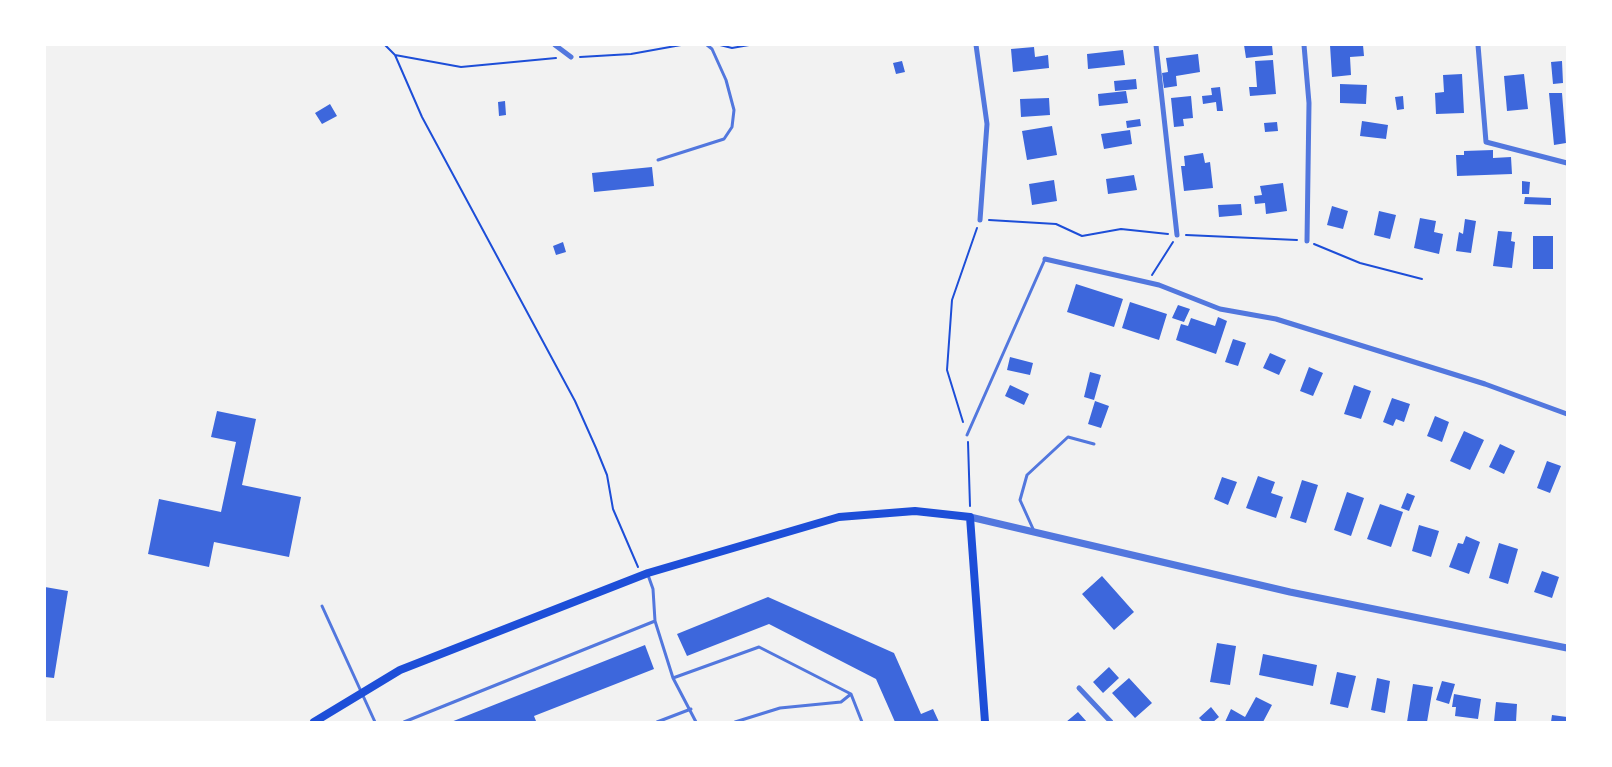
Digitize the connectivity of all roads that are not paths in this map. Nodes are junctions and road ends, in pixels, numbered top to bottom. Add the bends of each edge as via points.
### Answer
1 (555, 45) edge
2 (707, 45) edge
3 (976, 45) edge
4 (1156, 45) edge
5 (1304, 45) edge
6 (1478, 45) edge
7 (571, 57) road end
8 (658, 160) dead end
9 (1567, 163) edge
10 (980, 220) road end
11 (1177, 235) road end
12 (1307, 241) road end
13 (1045, 259) joint
14 (1567, 414) edge
15 (967, 435) road end
16 (1094, 444) dead end
17 (970, 518) junction
18 (1035, 533) junction
19 (645, 574) junction
20 (322, 606) dead end
21 (656, 621) junction
22 (1567, 648) edge
23 (673, 678) junction
24 (1079, 688) dead end
25 (363, 692) junction
26 (851, 694) junction
27 (691, 709) junction
28 (314, 722) edge
29 (375, 722) edge
30 (404, 722) edge
31 (657, 722) edge
32 (696, 722) edge
33 (735, 722) edge
34 (862, 722) edge
35 (985, 722) edge
36 (1111, 722) edge

1 - 7 street
2 - 8 lane via 726,80 734,110 732,128 724,139
3 - 10 street via 987,124
4 - 11 street
5 - 12 street via 1309,103
6 - 9 street via 1486,142
13 - 14 street via 1148,282 1220,309 1276,319 1485,384
13 - 15 lane
16 - 18 lane via 1068,437 1027,475 1020,500
17 - 18 street
17 - 19 main road via 915,511 839,517
17 - 35 main road
18 - 22 street via 1290,592
19 - 21 lane via 653,589
19 - 25 main road via 400,670
20 - 25 lane
21 - 23 lane
21 - 30 lane
23 - 26 lane via 759,646
23 - 27 lane
24 - 36 street
25 - 28 main road
25 - 29 lane
26 - 33 lane via 841,702 780,708
26 - 34 lane
27 - 31 lane
27 - 32 lane

